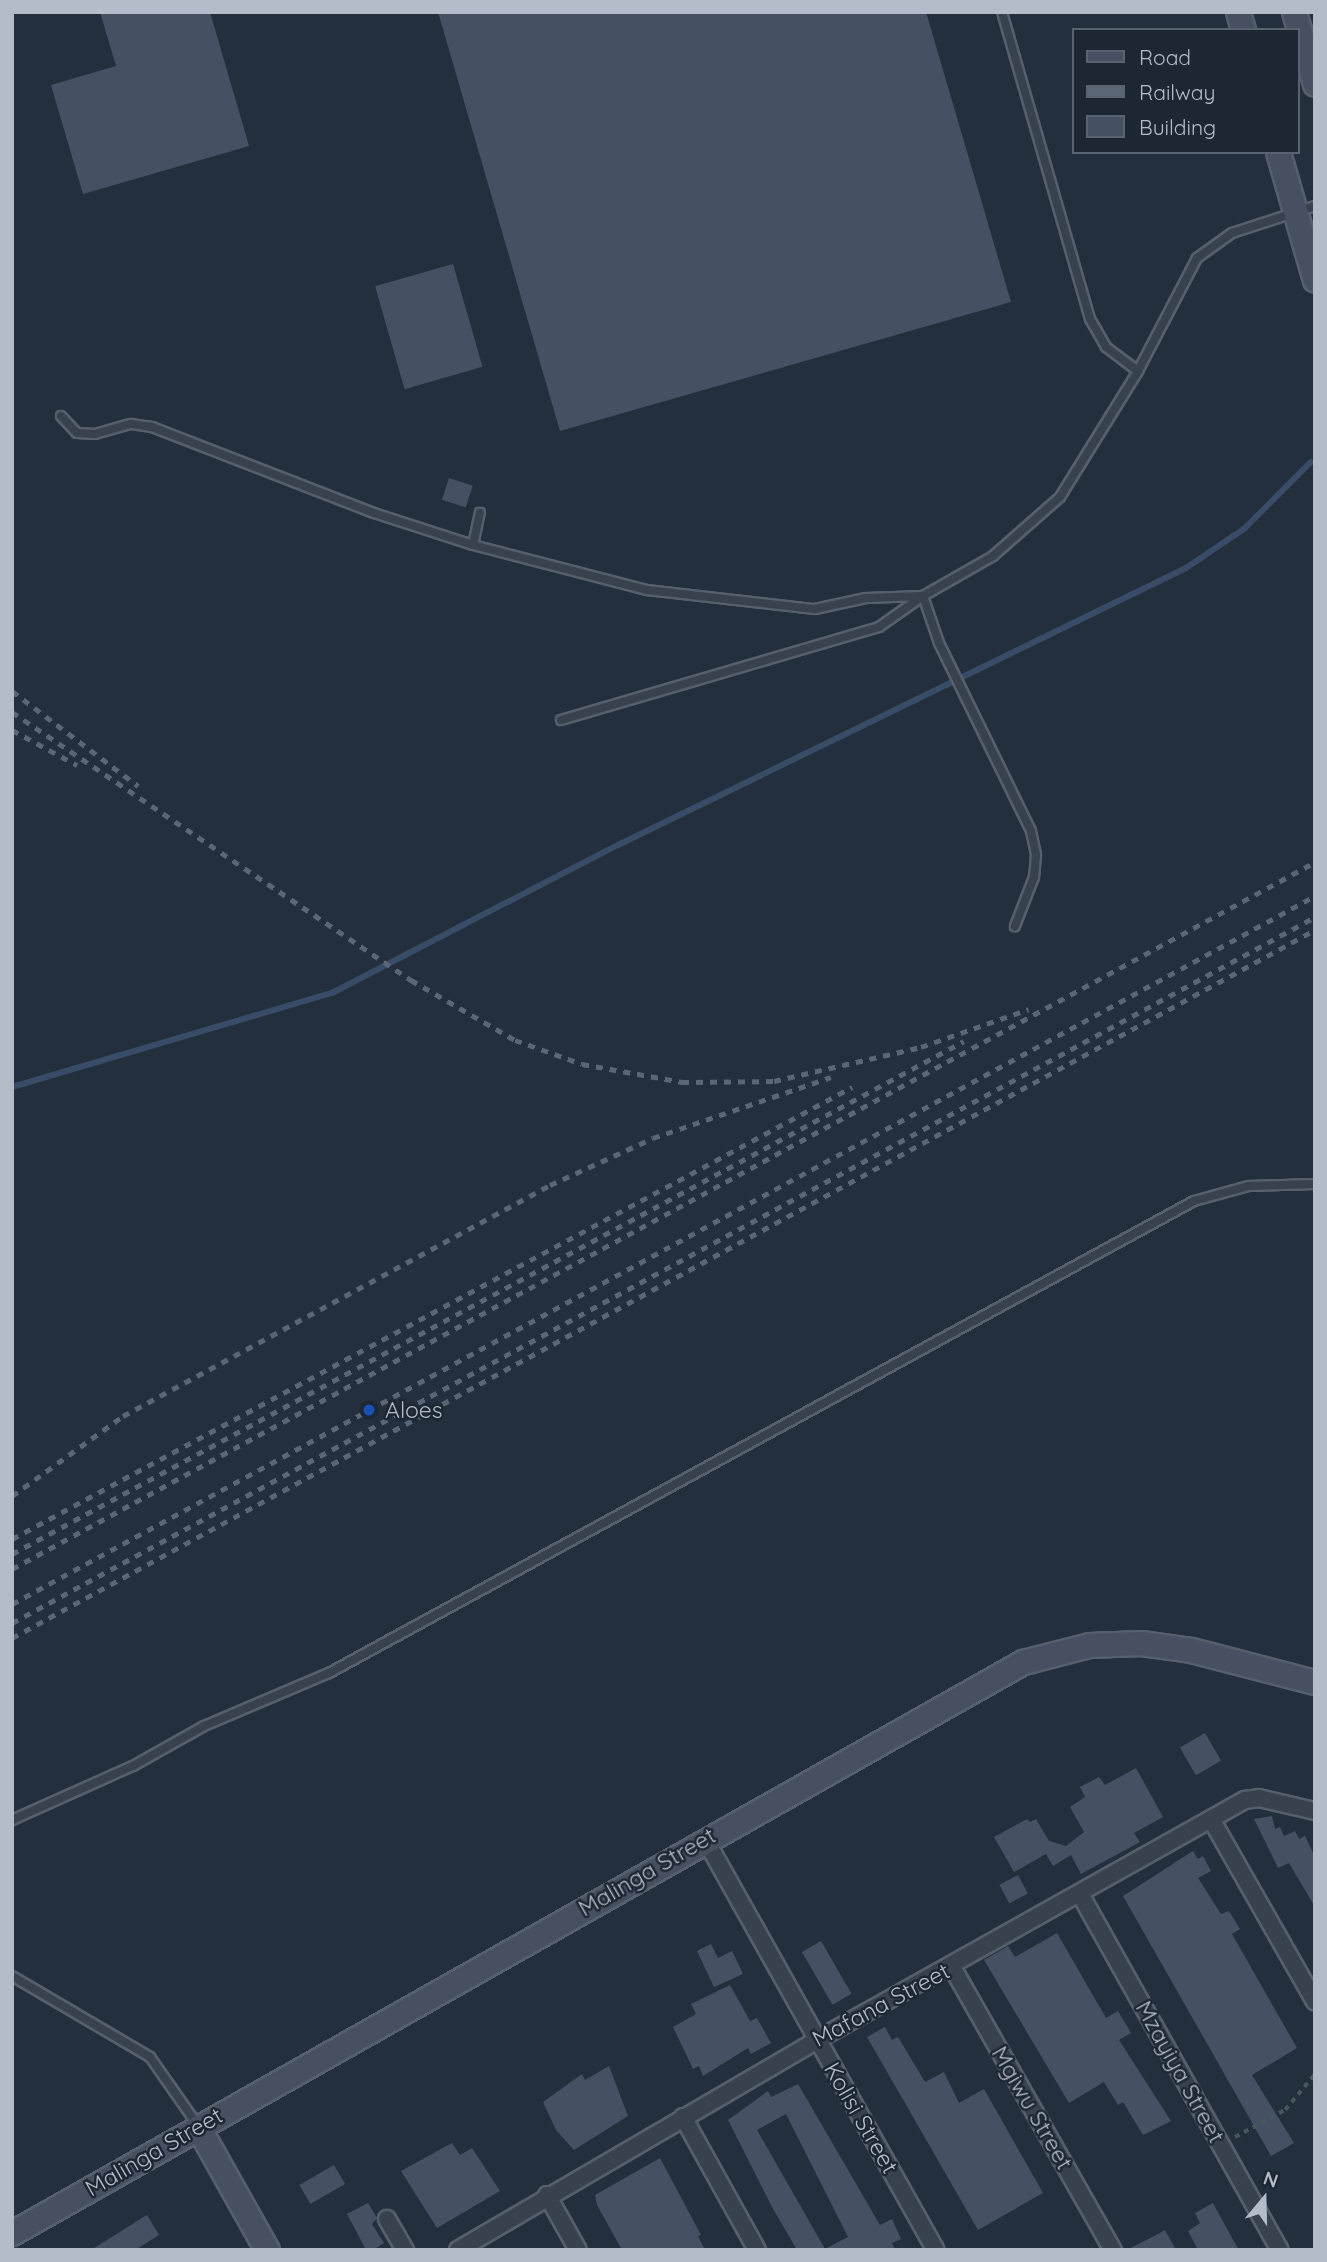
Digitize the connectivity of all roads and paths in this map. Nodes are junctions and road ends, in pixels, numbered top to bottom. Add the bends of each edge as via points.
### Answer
1 (1002, 12) edge
2 (1299, 29) edge
3 (1315, 84) edge
4 (1279, 154) edge
5 (1305, 209) edge
6 (1315, 280) edge
7 (1138, 371) junction
8 (61, 416) dead end
9 (480, 513) dead end
10 (473, 545) junction
11 (923, 596) junction
12 (561, 720) dead end
13 (1015, 926) dead end
14 (1315, 1184) edge
15 (1315, 1682) edge
16 (1315, 1811) edge
17 (1211, 1819) junction
18 (12, 1820) edge
19 (705, 1839) junction
20 (1080, 1894) junction
21 (952, 1967) junction
22 (12, 1976) edge
23 (1315, 2001) edge
24 (817, 2040) junction
25 (1315, 2074) edge
26 (683, 2117) junction
27 (198, 2127) junction
28 (1220, 2144) junction
29 (547, 2195) junction
30 (387, 2219) dead end
31 (12, 2233) edge
32 (267, 2250) edge
33 (405, 2250) edge
34 (458, 2250) edge
35 (578, 2250) edge
36 (757, 2250) edge
37 (936, 2250) edge
38 (1113, 2250) edge
39 (1280, 2250) edge

1 - 7 lane via 1090,319 1106,348
2 - 3 street
4 - 5 street
5 - 6 street
5 - 7 lane via 1232,233 1197,258
7 - 11 lane via 1080,466 1044,514 993,556
8 - 10 lane via 77,433 95,434 131,424 152,427 374,513
9 - 10 lane
10 - 11 lane via 647,590 815,608 866,598
11 - 12 lane via 879,627
11 - 13 lane via 939,643 1031,831 1034,877
14 - 18 lane via 1249,1186 1194,1201 329,1673 204,1726 133,1766
15 - 19 street, Malinga Street via 1169,1646 1117,1642 1063,1650 998,1673
16 - 17 street, Mafana Street via 1259,1798 1245,1800
17 - 20 street, Mafana Street
17 - 23 street
19 - 24 street, Kolisi Street
19 - 27 street, Malinga Street
20 - 21 street, Mafana Street
20 - 28 street, Mzayiya Street
21 - 24 street, Mafana Street
21 - 38 street, Mgiwu Street
22 - 27 lane via 150,2056
24 - 26 street, Mafana Street
24 - 37 street, Kolisi Street
25 - 28 path via 1285,2110
26 - 29 street, Mafana Street
26 - 36 street
27 - 31 street, Malinga Street
27 - 32 street
28 - 39 street, Mzayiya Street
29 - 34 street, Mafana Street
29 - 35 street
30 - 33 street

